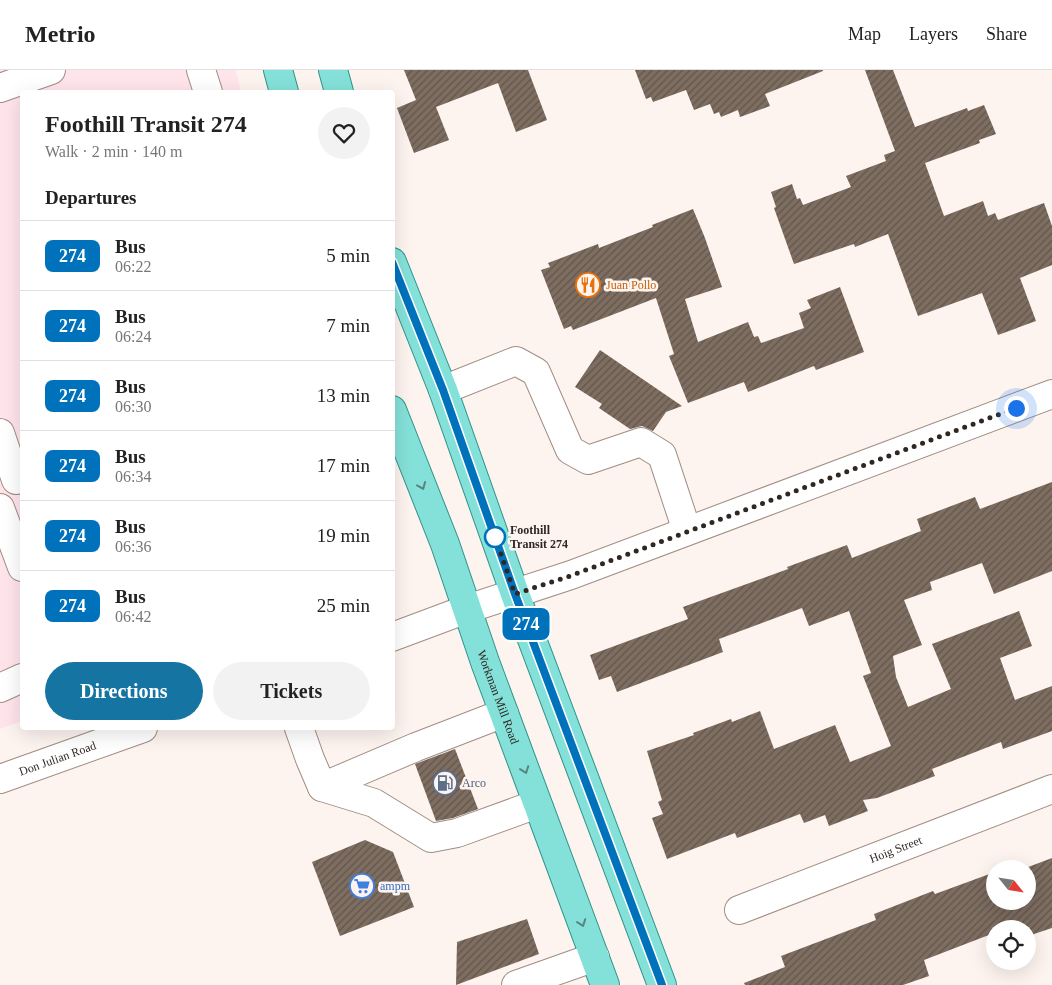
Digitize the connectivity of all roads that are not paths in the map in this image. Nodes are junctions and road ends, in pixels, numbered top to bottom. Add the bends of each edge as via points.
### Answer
1 (51, 70) edge
2 (201, 70) edge
3 (278, 70) edge
4 (334, 70) edge
5 (0, 88) edge
6 (207, 90) edge
7 (283, 90) edge
8 (339, 90) edge
9 (395, 270) edge
10 (443, 390) junction
11 (1052, 394) edge
12 (395, 418) edge
13 (0, 433) edge
14 (19, 479) edge
15 (0, 503) edge
16 (0, 508) edge
17 (687, 531) junction
18 (20, 562) edge
19 (515, 594) junction
20 (468, 609) junction
21 (395, 636) edge
22 (20, 679) edge
23 (0, 688) edge
24 (504, 713) junction
25 (131, 730) edge
26 (300, 730) edge
27 (87, 737) edge
28 (0, 779) edge
29 (322, 787) junction
30 (1052, 789) edge
31 (538, 804) junction
32 (739, 910) dead end
33 (595, 957) junction
34 (516, 985) edge
35 (605, 985) edge
36 (662, 985) edge

1 - 5 street
2 - 6 street
3 - 7 main road
4 - 8 main road
9 - 10 main road
10 - 17 street via 516,361 536,372 570,450 588,460 641,442 662,455
10 - 19 main road
11 - 17 street
12 -> 20 main road, Workman Mill Road
13 - 14 street
14 - 15 street
16 - 18 street
17 - 19 street
19 - 20 street
19 - 36 main road
20 - 21 street
20 - 24 main road, Workman Mill Road
22 - 23 street
24 - 29 street via 416,746
24 -> 31 main road, Workman Mill Road
25 - 27 street, Don Julian Road
26 - 29 street
27 - 28 street, Don Julian Road
29 - 31 street via 374,803 431,838 457,833
30 - 32 street, Hoig Street
31 -> 33 main road, Workman Mill Road
33 - 34 street
33 - 35 main road, Workman Mill Road

